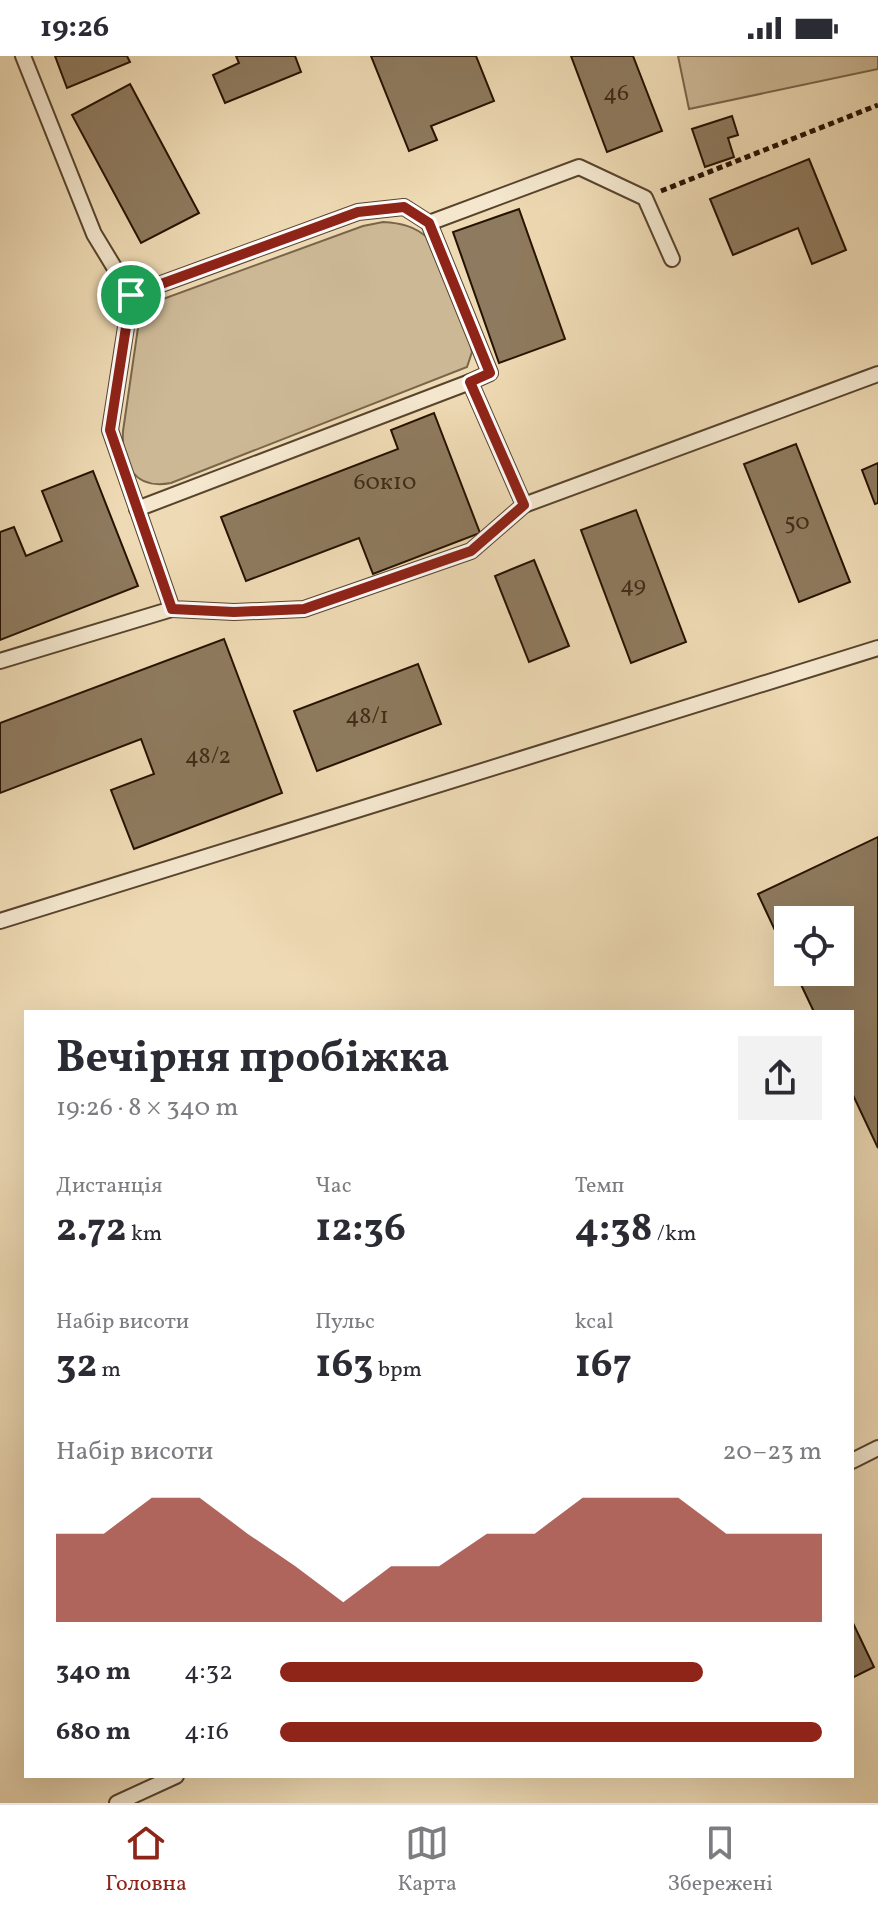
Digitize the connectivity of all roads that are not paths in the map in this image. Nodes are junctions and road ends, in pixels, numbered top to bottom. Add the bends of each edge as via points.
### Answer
1 (23, 56) edge
2 (429, 223) junction
3 (672, 259) dead end
4 (131, 295) junction
5 (878, 374) edge
6 (470, 382) junction
7 (524, 505) junction
8 (137, 509) junction
9 (172, 609) junction
10 (878, 648) edge
11 (0, 661) edge
12 (0, 921) edge
13 (878, 1448) edge
14 (854, 1460) edge
15 (172, 1778) edge
16 (117, 1803) edge

1 - 4 lane via 94,234
2 - 3 lane via 579,167 645,198
2 - 4 lane via 404,207 358,212
2 - 6 lane via 490,373
4 - 8 lane via 110,430
5 - 7 lane
6 - 7 lane
6 - 8 lane
7 - 9 lane via 471,551 304,609
8 - 9 lane
9 - 11 lane
10 - 12 lane
13 - 14 lane
15 - 16 lane

